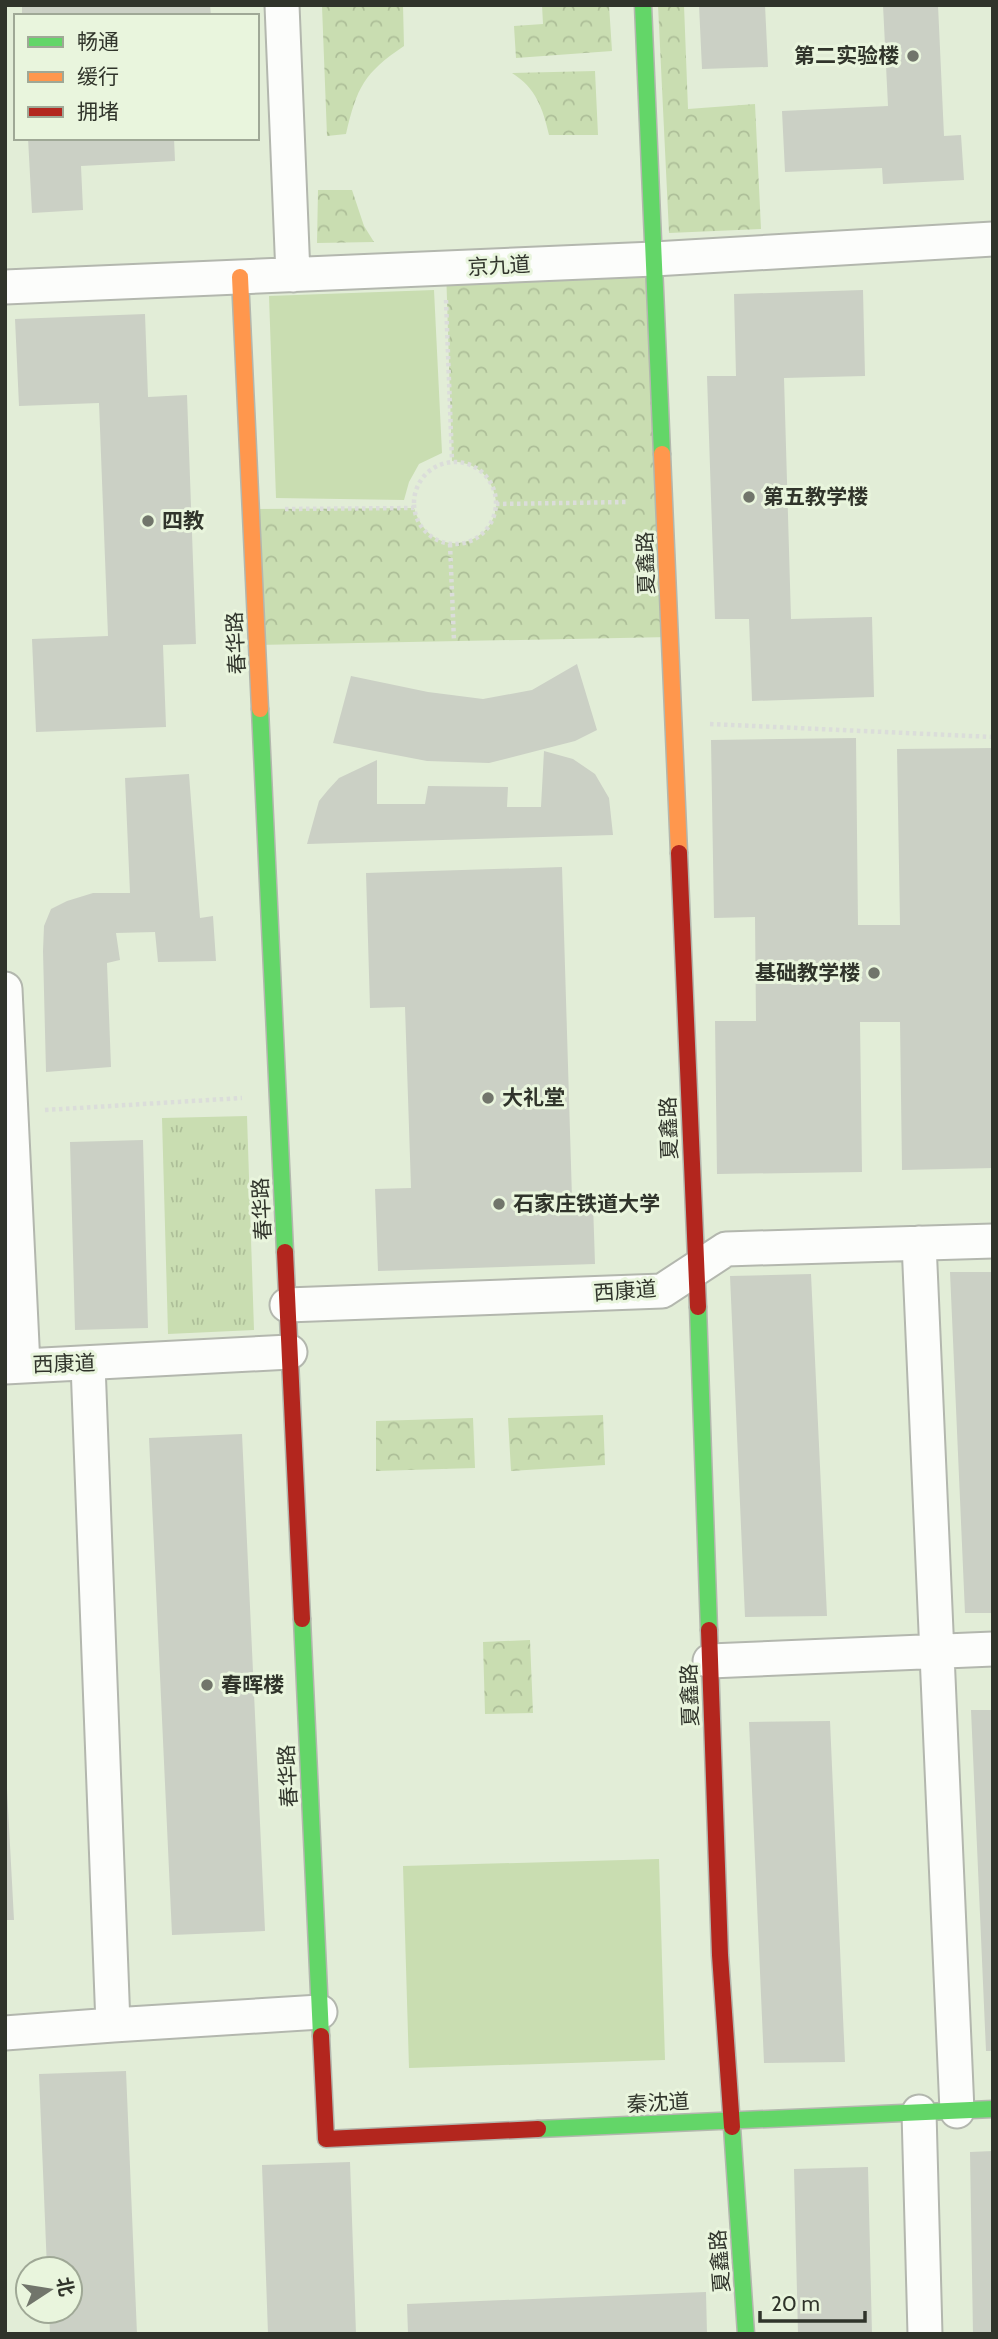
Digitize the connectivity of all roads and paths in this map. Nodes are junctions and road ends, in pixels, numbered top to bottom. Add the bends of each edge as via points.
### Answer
1 (282, 5) edge
2 (643, 5) edge
3 (993, 239) edge
4 (654, 259) junction
5 (446, 268) junction
6 (293, 275) junction
7 (240, 277) junction
8 (5, 287) edge
9 (452, 461) junction
10 (664, 502) junction
11 (496, 504) junction
12 (414, 508) junction
13 (251, 509) junction
14 (450, 544) junction
15 (454, 641) dead end
16 (672, 722) junction
17 (993, 737) edge
18 (5, 989) edge
19 (278, 1095) junction
20 (11, 1112) junction
21 (993, 1241) edge
22 (919, 1243) junction
23 (696, 1269) junction
24 (287, 1305) junction
25 (290, 1352) junction
26 (88, 1364) junction
27 (14, 1366) edge
28 (993, 1648) edge
29 (937, 1651) junction
30 (710, 1661) junction
31 (320, 2012) junction
32 (113, 2025) junction
33 (5, 2033) edge
34 (993, 2109) edge
35 (957, 2111) junction
36 (919, 2112) junction
37 (732, 2121) junction
38 (326, 2139) joint
39 (746, 2334) edge
40 (925, 2334) edge

1 - 6 street
2 - 4 street, 夏鑫路
3 - 4 street, 京九道
4 - 5 street, 京九道
4 - 10 street, 夏鑫路
5 - 6 street, 京九道
5 - 9 path
6 - 7 street, 京九道
7 - 8 street, 京九道
7 - 13 street, 春华路
9 - 11 path via 478,468 488,478
9 - 12 path via 427,472 414,495
10 - 11 path
10 - 16 street, 夏鑫路
11 - 14 path via 486,529 476,538
12 - 13 path
12 - 14 path via 426,532
13 - 19 street, 春华路
14 - 15 path
16 - 17 path
16 - 23 street, 夏鑫路
18 - 20 street
19 - 20 path
19 - 24 street, 春华路
20 - 27 street
21 - 22 street, 西康道
22 - 23 street, 西康道 via 726,1249
22 - 29 street
23 - 24 street, 西康道 via 662,1291
23 - 30 street, 夏鑫路
24 - 25 street, 春华路
25 - 26 street, 西康道
25 - 31 street, 春华路
26 - 27 street, 西康道
26 - 32 street
28 - 29 street
29 - 30 street
29 - 35 street
30 - 37 street, 夏鑫路 via 720,1955
31 - 32 street
31 - 38 street, 春华路
32 - 33 street
34 - 35 street, 秦沈道
35 - 36 street, 秦沈道
36 - 37 street, 秦沈道
36 - 40 street
37 - 38 street, 秦沈道
37 - 39 street, 夏鑫路

